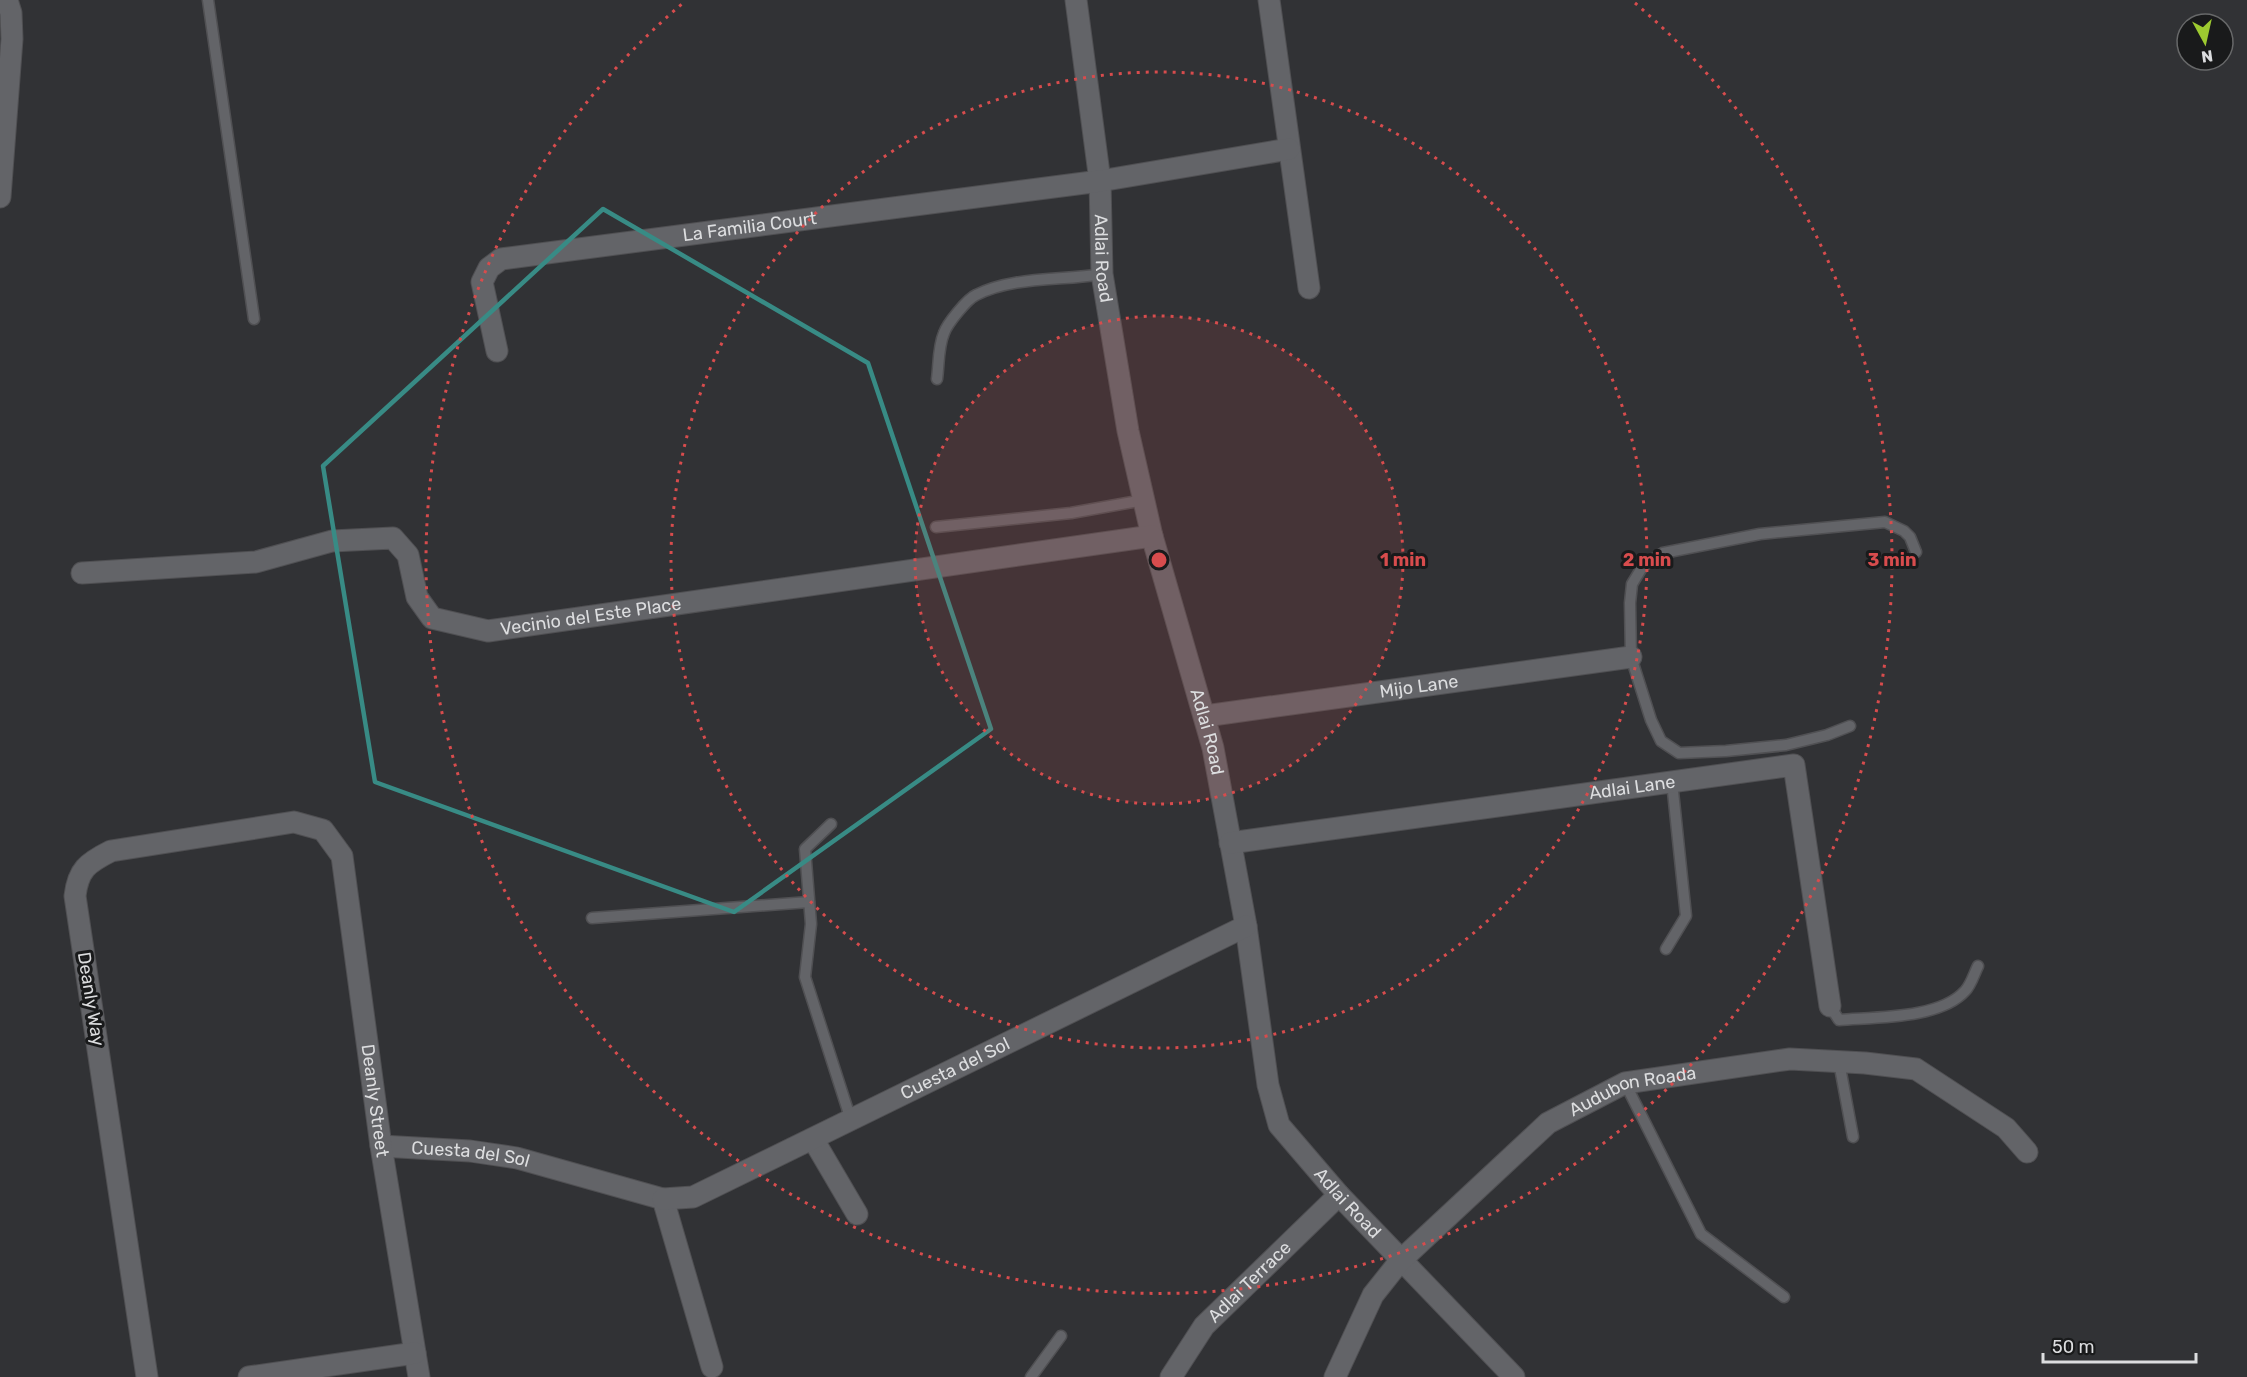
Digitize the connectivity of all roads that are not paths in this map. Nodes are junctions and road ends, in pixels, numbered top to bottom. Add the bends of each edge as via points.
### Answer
1 (7, 0) edge
2 (208, 0) edge
3 (1076, 0) edge
4 (1269, 0) edge
5 (1289, 149) junction
6 (1100, 181) junction
7 (0, 197) edge
8 (1102, 274) junction
9 (1310, 288) dead end
10 (254, 319) dead end
11 (497, 351) dead end
12 (937, 379) dead end
13 (1144, 500) junction
14 (936, 527) dead end
15 (1152, 536) junction
16 (1916, 552) dead end
17 (82, 573) dead end
18 (1631, 657) junction
19 (1205, 716) junction
20 (1850, 726) dead end
21 (1672, 782) junction
22 (831, 824) dead end
23 (323, 830) joint
24 (1230, 843) junction
25 (809, 902) junction
26 (592, 918) dead end
27 (1246, 926) junction
28 (1666, 949) dead end
29 (1978, 966) dead end
30 (1830, 1006) joint
31 (1839, 1062) junction
32 (1625, 1083) junction
33 (851, 1120) junction
34 (1853, 1137) dead end
35 (813, 1139) junction
36 (381, 1146) junction
37 (2027, 1152) dead end
38 (1339, 1195) junction
39 (663, 1199) junction
40 (857, 1214) dead end
41 (1400, 1261) junction
42 (1784, 1297) dead end
43 (1061, 1336) dead end
44 (415, 1353) junction
45 (712, 1366) dead end
46 (147, 1377) edge
47 (249, 1377) edge
48 (418, 1377) edge
49 (1031, 1377) edge
50 (1171, 1377) edge
51 (1335, 1377) edge
52 (1514, 1377) edge

1 - 7 street via 12,39
2 - 10 lane
3 - 6 street, Adlai Road
4 - 5 street
5 - 6 street
5 - 9 street
6 - 8 street, Adlai Road
6 - 11 street, La Familia Court via 501,259 489,268 482,282
8 - 12 lane via 1016,282 974,295 944,333
8 - 13 street, Adlai Road via 1128,431
13 - 14 lane via 1071,513
13 - 15 street, Adlai Road
15 - 17 street, Vecinio del Este Place via 488,631 432,618 417,597 408,555 393,538 332,541 256,562
15 - 19 street, Adlai Road
16 - 18 lane via 1904,531 1875,522 1760,534 1663,553 1643,566 1632,584
18 - 19 street, Mijo Lane
18 - 20 lane via 1661,741 1679,753 1786,745
19 - 24 street, Adlai Road
21 - 24 street, Adlai Lane
21 - 28 lane via 1686,916
21 - 30 street, Adlai Lane via 1794,765
22 - 25 lane via 805,849
23 - 36 street, Deanly Street via 342,856
23 - 46 street, Deanly Way via 294,822 111,851 92,860 77,878 75,897
24 - 27 street, Adlai Road
25 - 26 lane
25 - 33 lane via 811,924 805,977
27 - 33 street, Cuesta del Sol
27 - 38 street, Adlai Road via 1268,1085 1280,1125
29 - 30 lane via 1965,990 1947,1005 1907,1014 1839,1020
31 - 32 street, Audubon Roada via 1790,1059
31 - 34 lane
31 - 37 street, Audubon Roada via 1916,1069 2006,1128
32 - 41 street, Audubon Roada via 1548,1123
32 - 42 lane via 1701,1234
33 - 35 street, Cuesta del Sol
35 - 39 street, Cuesta del Sol via 693,1197
35 - 40 street
36 - 39 street, Cuesta del Sol via 517,1158
36 - 44 street, Deanly Street
38 - 41 street, Adlai Road
38 - 50 street, Adlai Terrace via 1204,1326
39 - 45 street
41 - 51 street, Audubon Roada via 1373,1295
41 - 52 street, Adlai Road
43 - 49 lane
44 - 47 street
44 - 48 street, Deanly Street

